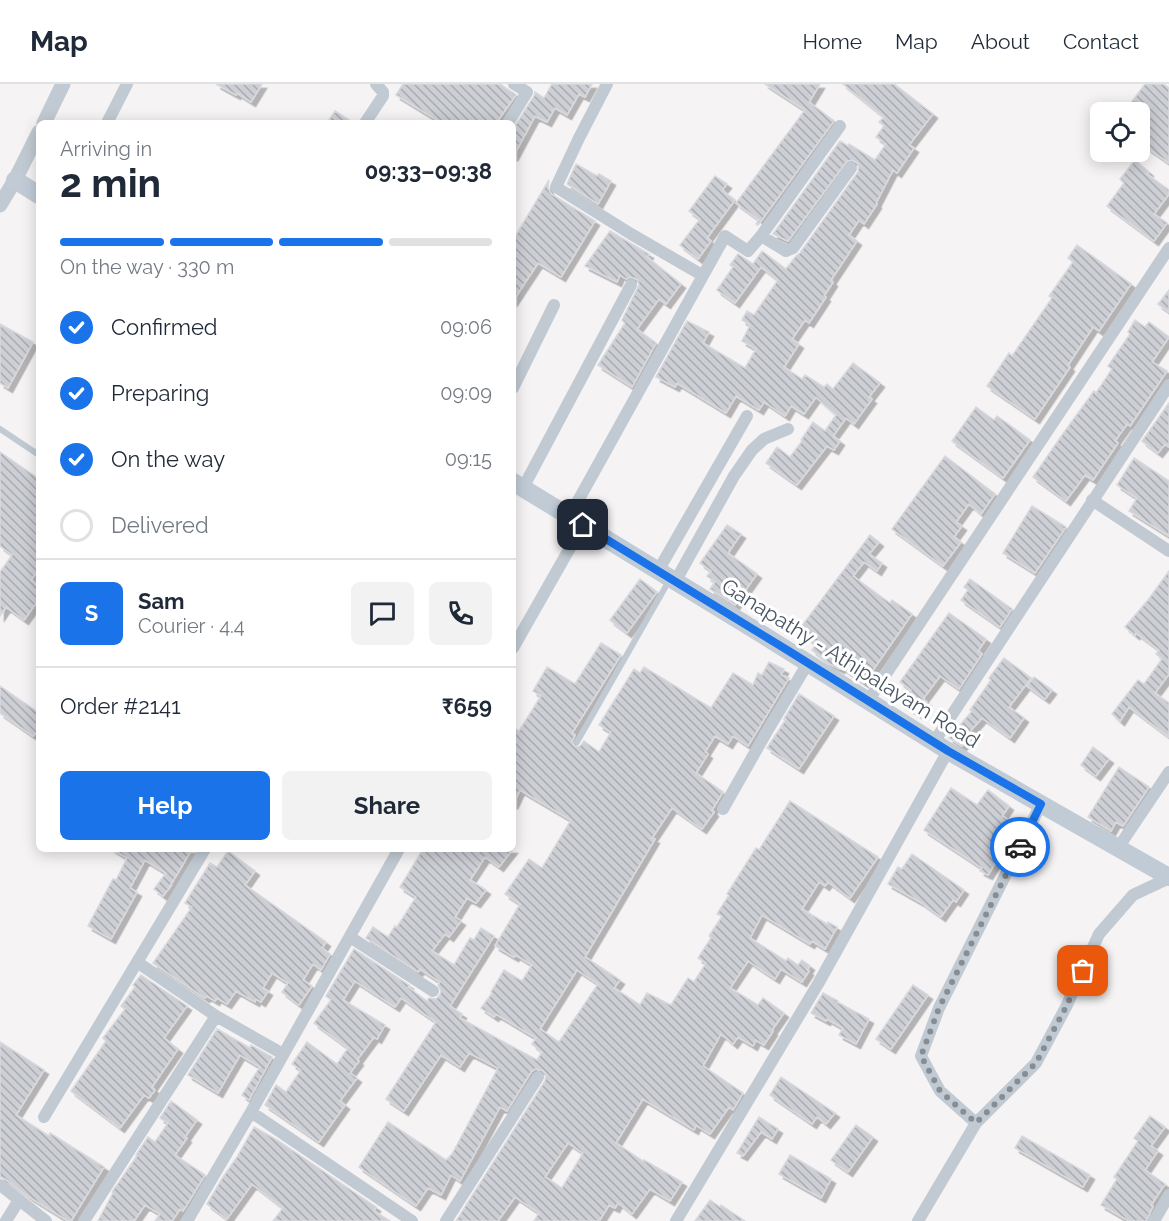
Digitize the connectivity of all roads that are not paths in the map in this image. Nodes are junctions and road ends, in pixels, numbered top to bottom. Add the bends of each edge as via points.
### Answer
1 (63, 84) edge
2 (127, 84) edge
3 (376, 84) edge
4 (514, 84) edge
5 (607, 84) edge
6 (45, 120) edge
7 (109, 120) edge
8 (367, 120) edge
9 (510, 120) edge
10 (840, 126) dead end
11 (36, 138) edge
12 (851, 168) dead end
13 (15, 180) junction
14 (36, 193) edge
15 (0, 205) edge
16 (761, 236) junction
17 (1169, 248) edge
18 (702, 275) junction
19 (631, 285) dead end
20 (554, 305) dead end
21 (516, 382) edge
22 (1169, 384) edge
23 (747, 416) dead end
24 (0, 429) edge
25 (788, 429) dead end
26 (36, 453) edge
27 (518, 485) edge
28 (1092, 500) junction
29 (576, 521) junction
30 (1169, 551) edge
31 (667, 577) junction
32 (516, 642) edge
33 (808, 663) junction
34 (868, 701) junction
35 (578, 742) dead end
36 (941, 747) junction
37 (1169, 772) edge
38 (1041, 804) junction
39 (723, 809) dead end
40 (1118, 848) junction
41 (203, 852) edge
42 (397, 852) edge
43 (1168, 873) edge
44 (350, 937) junction
45 (137, 962) junction
46 (433, 991) dead end
47 (216, 1016) junction
48 (283, 1054) junction
49 (538, 1077) dead end
50 (251, 1112) junction
51 (44, 1117) dead end
52 (976, 1123) junction
53 (0, 1185) edge
54 (1169, 1195) edge
55 (19, 1200) junction
56 (6, 1221) edge
57 (46, 1221) edge
58 (84, 1221) edge
59 (188, 1221) edge
60 (412, 1221) edge
61 (446, 1221) edge
62 (676, 1221) edge
63 (918, 1221) edge
64 (1155, 1221) edge

1 - 6 street
2 - 7 street
3 - 8 street via 383,96
4 - 9 street via 527,92
5 - 18 street via 556,187
10 - 16 street
11 - 13 street
12 - 16 street via 794,248 786,251
13 - 14 main road
13 - 15 street
16 - 18 street via 748,250 725,236
17 - 34 street
18 - 29 street
19 - 27 street
20 - 21 street
22 - 28 street
23 - 31 street
24 - 26 lane
25 - 31 street via 752,450
27 - 29 main road, Ganapathy - Athipalayam Road
28 - 30 street
28 - 36 street
29 - 31 main road, Ganapathy - Athipalayam Road
29 - 32 street
31 - 33 main road, Ganapathy - Athipalayam Road
31 - 35 lane
33 - 34 main road, Ganapathy - Athipalayam Road
33 - 39 street
34 - 36 main road, Ganapathy - Athipalayam Road
36 - 38 main road, Ganapathy - Athipalayam Road
36 - 62 street via 818,984
37 - 40 street
38 - 40 main road, Ganapathy - Athipalayam Road
38 - 52 street via 939,1008 921,1056 940,1091
40 - 43 main road, Ganapathy - Athipalayam Road
41 - 45 street
42 - 44 street
43 - 52 street via 1133,895 1099,934 1036,1063
44 - 46 street
44 - 48 street
45 - 47 street
45 - 51 street
47 - 48 street
47 - 58 street
48 - 50 street
49 - 61 street
50 - 59 street
50 - 60 street
52 - 63 street
53 - 55 street
54 - 64 street
55 - 56 street
55 - 57 street

